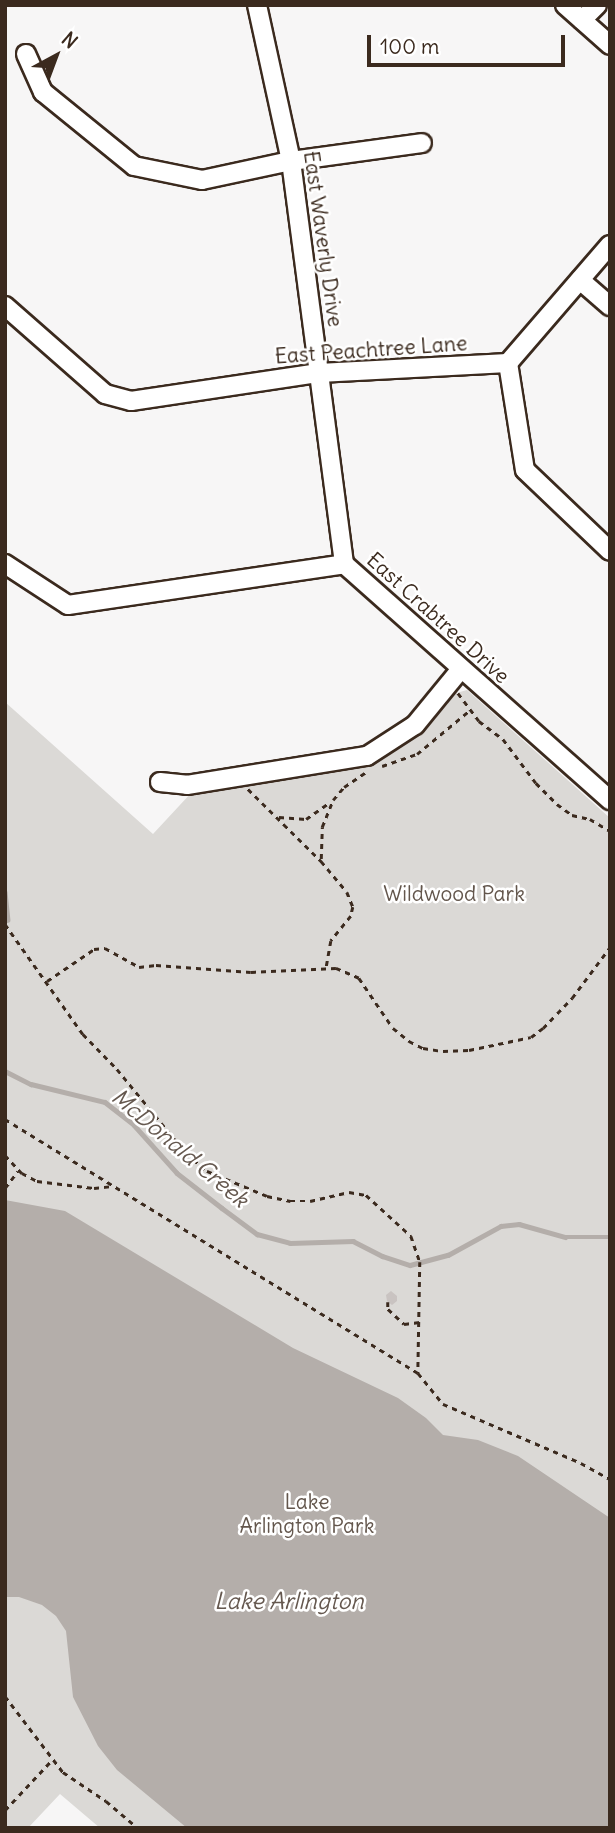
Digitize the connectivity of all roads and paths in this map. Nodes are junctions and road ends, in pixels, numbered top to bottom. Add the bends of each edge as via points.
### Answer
1 (257, 5) edge
2 (565, 5) edge
3 (597, 5) edge
4 (582, 20) junction
5 (610, 45) edge
6 (26, 54) dead end
7 (422, 143) dead end
8 (291, 161) junction
9 (610, 245) edge
10 (580, 280) junction
11 (5, 306) edge
12 (610, 306) edge
13 (508, 363) junction
14 (319, 373) junction
15 (610, 551) edge
16 (344, 564) junction
17 (5, 565) edge
18 (455, 676) junction
19 (470, 710) junction
20 (236, 777) junction
21 (160, 782) dead end
22 (332, 800) junction
23 (610, 800) edge
24 (277, 817) junction
25 (610, 831) edge
26 (321, 860) junction
27 (5, 924) edge
28 (610, 947) edge
29 (326, 969) junction
30 (47, 981) junction
31 (5, 1119) edge
32 (5, 1155) edge
33 (19, 1170) junction
34 (112, 1186) junction
35 (5, 1188) edge
36 (388, 1302) dead end
37 (420, 1322) junction
38 (418, 1373) junction
39 (610, 1479) edge
40 (5, 1696) edge
41 (52, 1760) junction
42 (5, 1810) edge
43 (138, 1828) edge

1 - 8 street, East Waverly Drive
2 - 4 street
3 - 4 street
4 - 5 street
6 - 8 street via 43,92 134,166 202,180
7 - 8 street
8 - 14 street, East Waverly Drive
9 - 10 street
10 - 12 street
10 - 13 street
11 - 14 street, East Peachtree Lane via 104,394 131,401
13 - 14 street, East Peachtree Lane
13 - 15 street via 524,470
14 - 16 street, East Waverly Drive
16 - 17 street, East Crabtree Drive via 68,606
16 - 18 street, East Crabtree Drive
18 - 19 path
18 - 20 street via 415,725 367,756
18 - 23 street, East Crabtree Drive
19 - 22 path via 417,754 358,776
19 - 25 path via 503,739 557,804
20 - 21 street via 187,785
20 - 24 path
22 - 24 path via 306,819
22 - 26 path via 322,827
24 - 26 path
26 - 29 path via 353,907 331,941
27 - 30 path
28 - 29 path via 572,998 531,1037 469,1050 443,1051 409,1041 393,1028 359,978 336,968
29 - 30 path via 251,972 139,967 105,948 94,949
30 - 37 path via 83,1034 206,1171 290,1201 349,1192 366,1195 379,1205 411,1237 419,1255
31 - 34 path
32 - 33 path
33 - 34 path via 37,1181
33 - 35 path
34 - 38 path
36 - 37 path via 388,1309 404,1324
37 - 38 path
38 - 39 path via 443,1404
40 - 41 path
41 - 42 path
41 - 43 path

